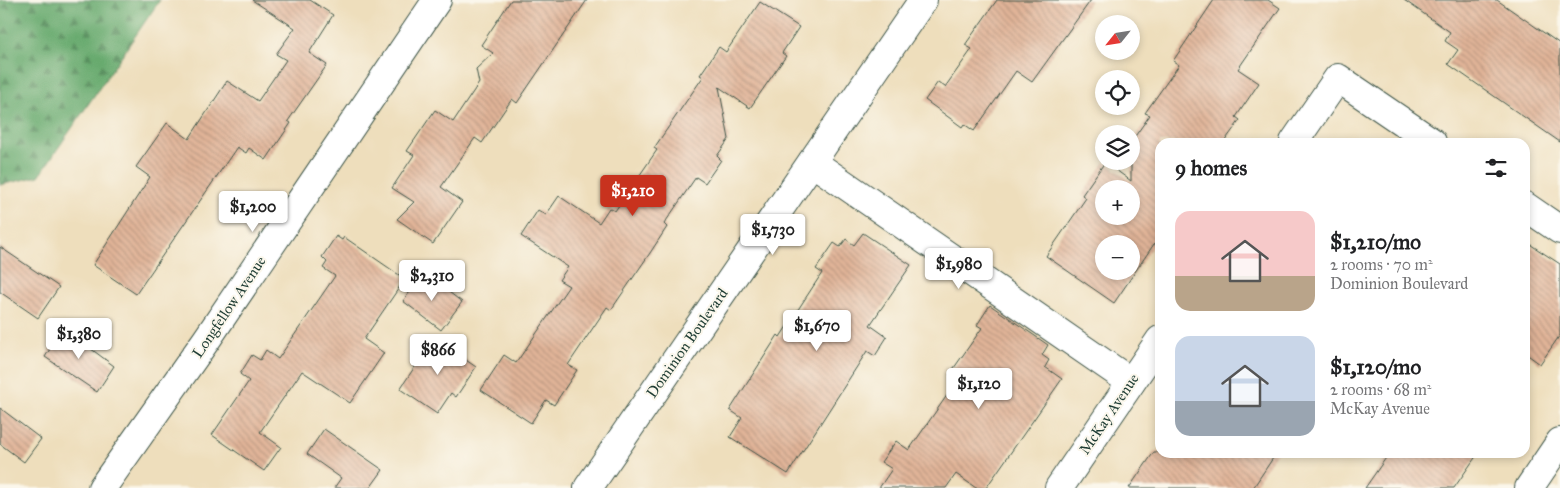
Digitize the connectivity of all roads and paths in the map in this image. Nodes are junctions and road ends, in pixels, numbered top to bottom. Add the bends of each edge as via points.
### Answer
1 (437, 0) edge
2 (923, 0) edge
3 (1297, 138) edge
4 (1426, 138) edge
5 (812, 162) junction
6 (1530, 209) edge
7 (1560, 230) edge
8 (1155, 347) edge
9 (1131, 382) junction
10 (1560, 442) edge
11 (102, 488) edge
12 (588, 488) edge
13 (1059, 488) edge
14 (1529, 488) edge

1 - 11 street, Longfellow Avenue via 207,340
2 - 5 street, Dominion Boulevard
3 - 4 street via 1338,78
5 - 9 street
5 - 12 street, Dominion Boulevard
6 - 7 street
8 - 9 street, McKay Avenue
9 - 13 street, McKay Avenue
10 - 14 street

